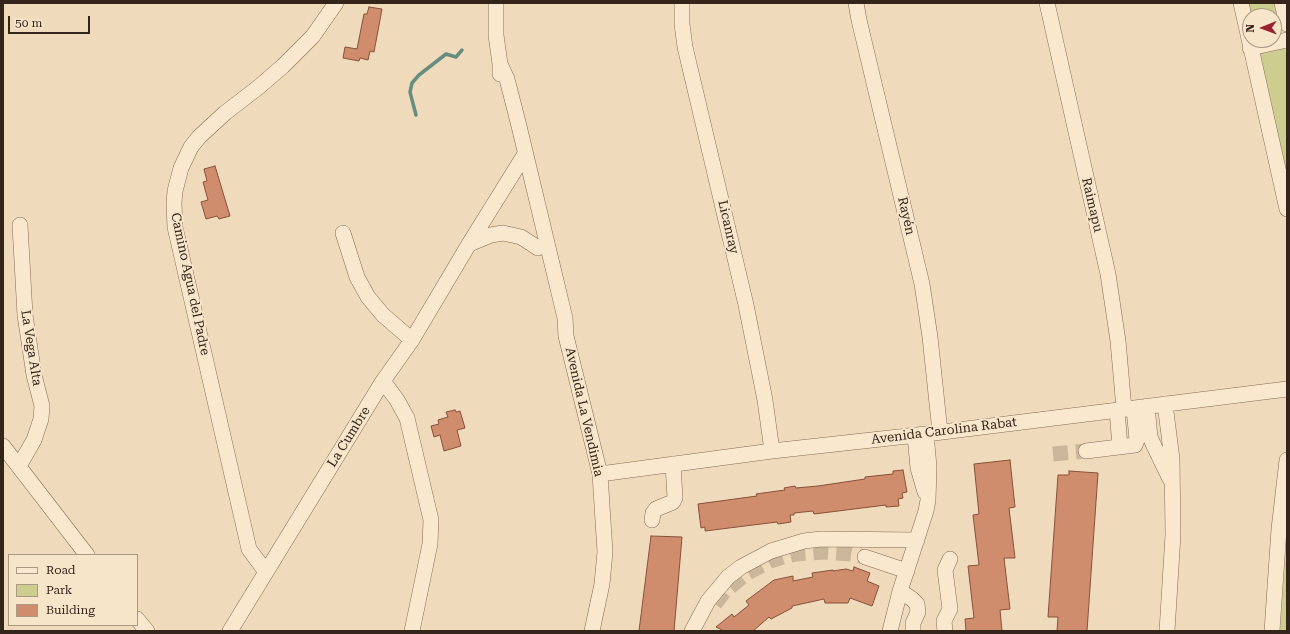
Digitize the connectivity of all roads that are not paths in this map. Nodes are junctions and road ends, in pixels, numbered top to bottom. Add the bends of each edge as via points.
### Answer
1 (336, 3) edge
2 (496, 3) edge
3 (501, 3) edge
4 (682, 3) edge
5 (856, 3) edge
6 (1047, 3) edge
7 (1282, 3) edge
8 (496, 21) junction
9 (1287, 24) edge
10 (1250, 48) edge
11 (522, 160) junction
12 (1287, 208) edge
13 (20, 225) dead end
14 (343, 233) dead end
15 (469, 244) junction
16 (538, 248) junction
17 (566, 336) junction
18 (412, 340) junction
19 (383, 381) junction
20 (1287, 389) edge
21 (1165, 404) junction
22 (1130, 408) junction
23 (927, 434) junction
24 (3, 446) edge
25 (772, 451) junction
26 (1086, 451) tunnel mouth
27 (1287, 460) edge
28 (669, 465) junction
29 (18, 466) junction
30 (600, 474) junction
31 (1173, 485) junction
32 (652, 520) dead end
33 (917, 540) junction
34 (86, 554) edge
35 (865, 557) tunnel mouth
36 (950, 559) dead end
37 (907, 571) junction
38 (266, 572) junction
39 (900, 591) junction
40 (138, 620) edge
41 (147, 631) edge
42 (230, 631) edge
43 (412, 631) edge
44 (592, 631) edge
45 (692, 631) edge
46 (890, 631) edge
47 (913, 631) edge
48 (945, 631) edge
49 (1167, 631) edge
50 (1272, 631) edge

1 - 38 street, Camino Agua del Padre via 313,36 283,66 225,113 199,138 183,162 175,191 175,227 249,549
2 - 8 street, Avenida La Vendimia
3 - 8 street
4 - 25 street, Licanray via 685,47 746,305 765,400
5 - 23 street, Rayén via 922,284 930,337
6 - 22 street, Raimapu via 1108,274
7 - 9 street
8 - 11 street, Avenida La Vendimia via 497,48 500,64 507,79
10 - 12 street
11 - 15 street, La Cumbre
11 - 16 street, Avenida La Vendimia
11 - 17 street, Avenida La Vendimia via 565,318
13 - 29 street, La Vega Alta via 25,315 34,375 42,406 41,419 34,440
14 - 18 street via 357,277 368,297 383,315
15 - 16 street via 503,233 520,238
15 - 18 street, La Cumbre
16 - 17 street, Avenida La Vendimia via 557,320
17 - 30 street, Avenida La Vendimia
18 - 19 street, La Cumbre
19 - 38 street, La Cumbre
19 - 43 street via 407,418 431,520 430,544
20 - 21 street, Avenida Carolina Rabat
21 - 22 street, Avenida Carolina Rabat
21 - 31 street
22 - 23 street, Avenida Carolina Rabat
22 - 26 street via 1137,440 1135,445
22 - 31 street via 1150,437
23 - 25 street, Avenida Carolina Rabat
23 - 33 street, Rayén via 928,500
24 - 29 street
25 - 28 street, Avenida Carolina Rabat
27 - 50 street
28 - 30 street, Avenida Carolina Rabat
28 - 32 street via 675,498 668,505 656,509 652,513
29 - 34 street
30 - 44 street, Avenida La Vendimia via 605,552 602,584
31 - 49 street via 1173,535
33 - 37 street, Rayén
33 - 45 street via 821,538 772,551 746,564 728,577 708,601
35 - 37 street
36 - 48 street via 945,570 950,609 944,621
37 - 39 street, Rayén
38 - 42 street, La Cumbre
39 - 46 street, Rayén
39 - 47 street via 917,604 918,612 913,623
40 - 41 street

